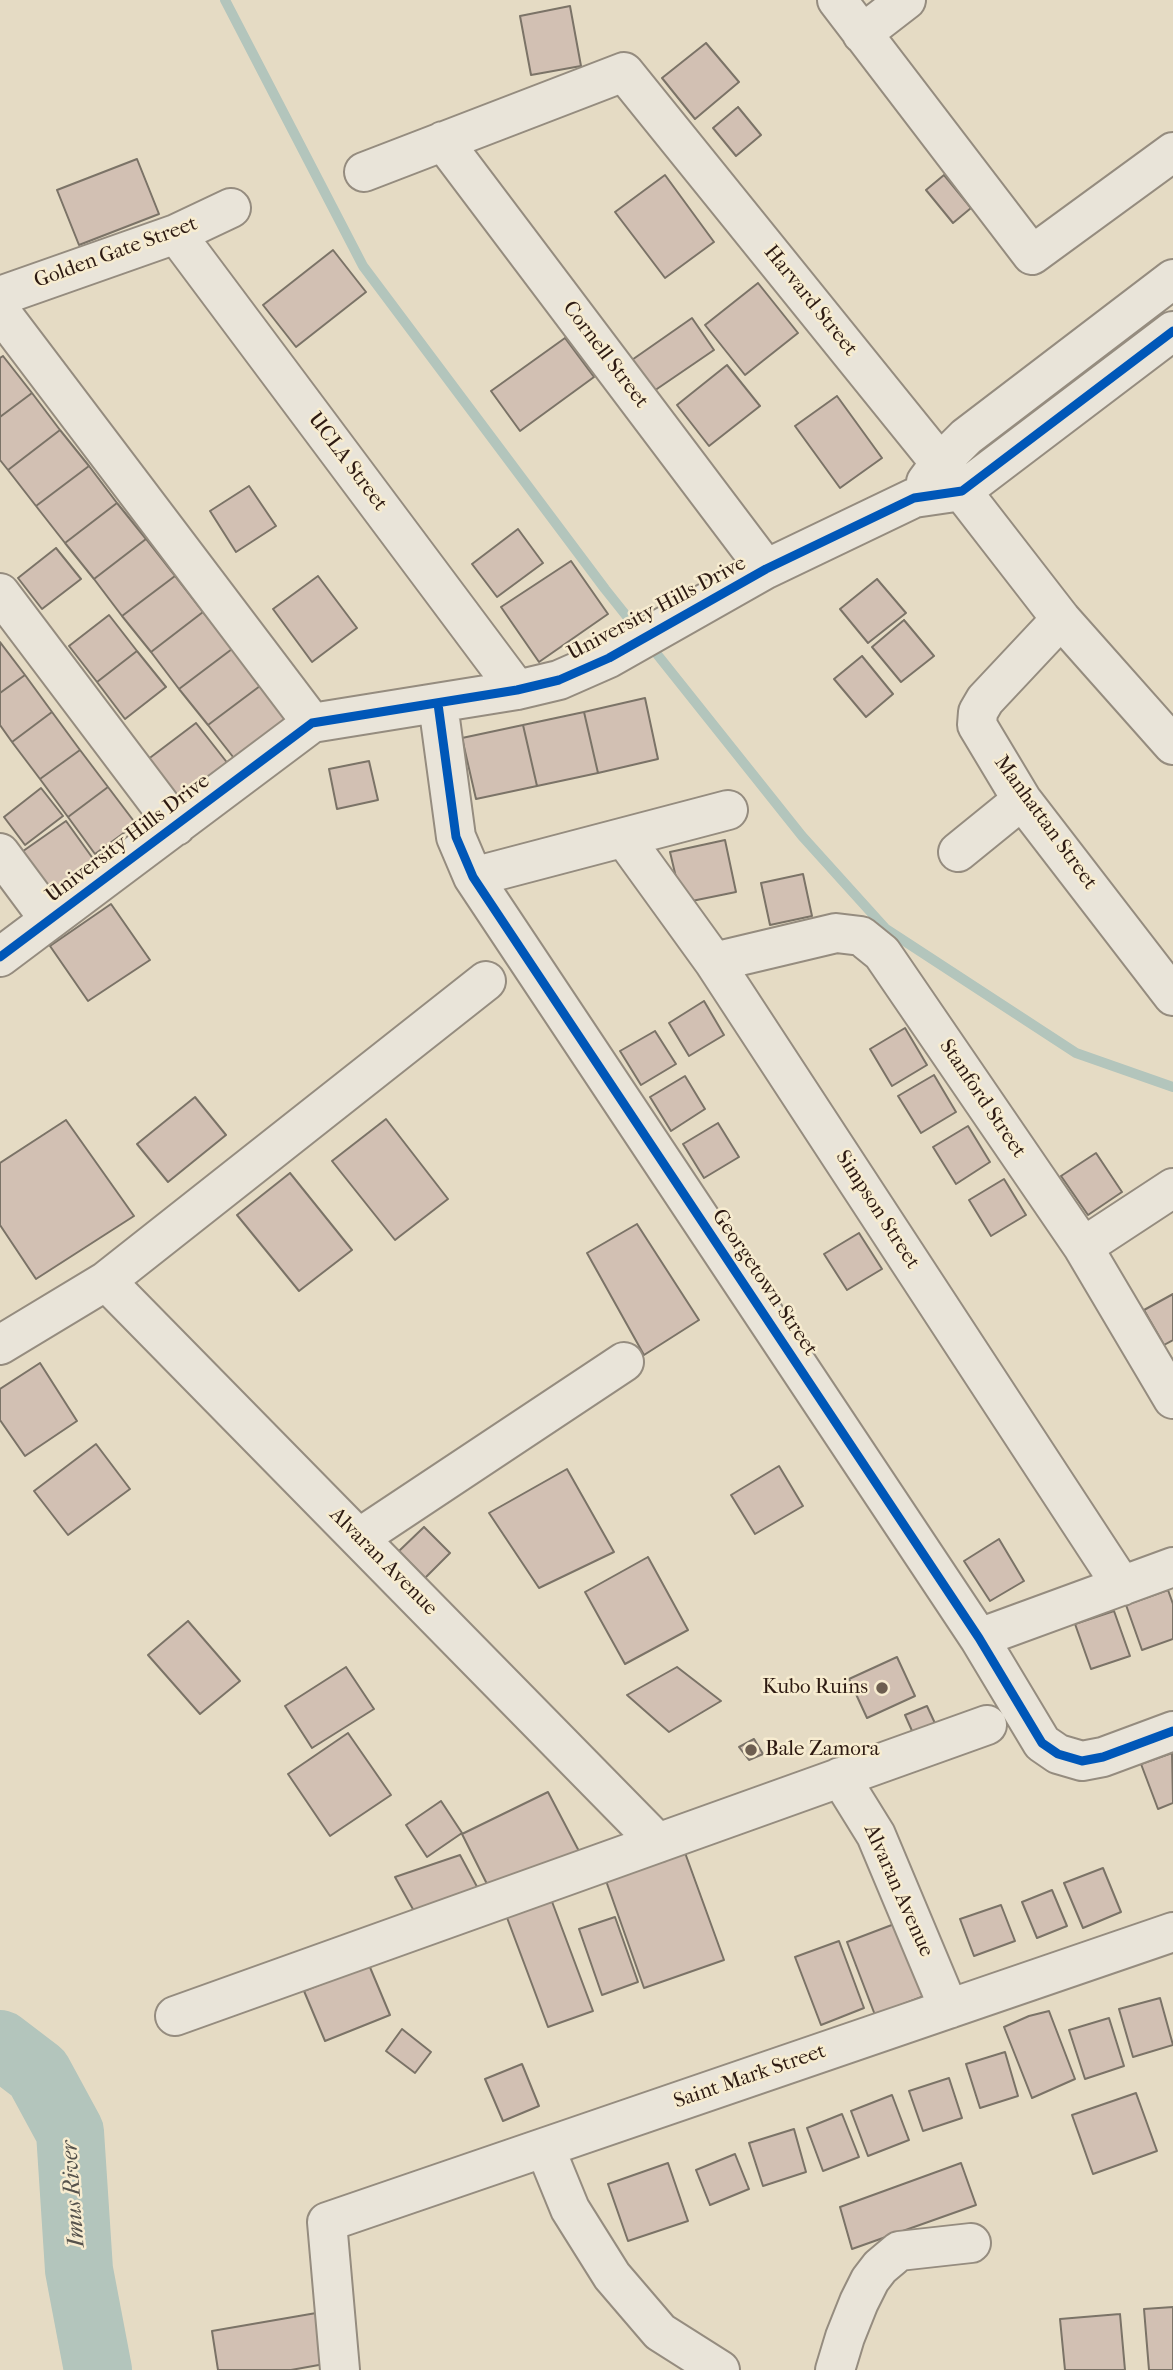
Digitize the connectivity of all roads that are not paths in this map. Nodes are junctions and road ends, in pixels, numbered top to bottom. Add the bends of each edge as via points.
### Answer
1 (836, 0) edge
2 (905, 0) edge
3 (862, 34) junction
4 (443, 141) junction
5 (1173, 152) edge
6 (365, 172) dead end
7 (231, 208) dead end
8 (176, 234) junction
9 (1173, 279) edge
10 (0, 296) edge
11 (0, 311) edge
12 (1173, 331) edge
13 (951, 477) junction
14 (766, 569) junction
15 (0, 593) edge
16 (1061, 619) junction
17 (517, 691) junction
18 (438, 704) junction
19 (312, 723) junction
20 (1173, 745) edge
21 (1023, 800) junction
22 (729, 810) dead end
23 (176, 826) junction
24 (625, 839) junction
25 (958, 852) dead end
26 (0, 853) edge
27 (473, 877) junction
28 (49, 919) junction
29 (0, 957) edge
30 (714, 962) junction
31 (486, 981) dead end
32 (1173, 996) edge
33 (1173, 1188) edge
34 (1083, 1247) junction
35 (106, 1281) junction
36 (0, 1345) edge
37 (624, 1362) dead end
38 (1173, 1399) edge
39 (359, 1538) junction
40 (1173, 1567) edge
41 (1122, 1586) junction
42 (979, 1638) junction
43 (987, 1726) dead end
44 (1173, 1731) edge
45 (841, 1777) junction
46 (659, 1843) junction
47 (1173, 1932) edge
48 (949, 2009) junction
49 (175, 2016) dead end
50 (545, 2148) junction
51 (971, 2243) dead end
52 (340, 2370) edge
53 (720, 2370) edge
54 (835, 2370) edge

1 - 3 street
2 - 3 street
3 - 5 street via 1032,255
4 - 6 street, Harvard Street
4 - 13 street, Harvard Street via 624,72
4 - 14 street, Cornell Street
7 - 8 street, Golden Gate Street
8 - 10 street, Golden Gate Street
8 - 17 street, UCLA Street
9 - 13 street via 967,437
11 - 19 street
12 - 13 street, University Hills Drive
13 - 14 street, University Hills Drive
13 - 16 street, Harvard Street
14 - 17 street, University Hills Drive via 609,658 559,680
15 - 23 street
16 - 20 street, Harvard Street
16 - 21 street, Manhattan Street via 978,712 977,725
17 - 18 street, University Hills Drive
18 - 19 street, University Hills Drive
18 - 27 street, Georgetown Street via 456,837
19 - 23 street, University Hills Drive
21 - 25 street
21 - 32 street, Manhattan Street
22 - 24 street
23 - 28 street, University Hills Drive
24 - 27 street
24 - 30 street, Simpson Street
26 - 28 street
27 - 42 street, Georgetown Street
28 - 29 street, University Hills Drive
30 - 34 street, Stanford Street via 836,933 861,936 883,953
30 - 41 street, Simpson Street
31 - 35 street
33 - 34 street
34 - 38 street, Stanford Street
35 - 36 street
35 - 39 street, Alvaran Avenue
37 - 39 street
39 - 46 street, Alvaran Avenue
40 - 41 street
41 - 42 street
42 - 44 street, Georgetown Street via 1042,1743 1058,1754 1082,1761 1103,1757
43 - 45 street
45 - 46 street
45 - 48 street, Alvaran Avenue via 876,1835
46 - 49 street
47 - 48 street, Saint Mark Street
48 - 50 street, Saint Mark Street
50 - 52 street, Saint Mark Street via 327,2222
50 - 53 street via 570,2209 612,2276 660,2332
51 - 54 street via 899,2251 880,2267 859,2302

